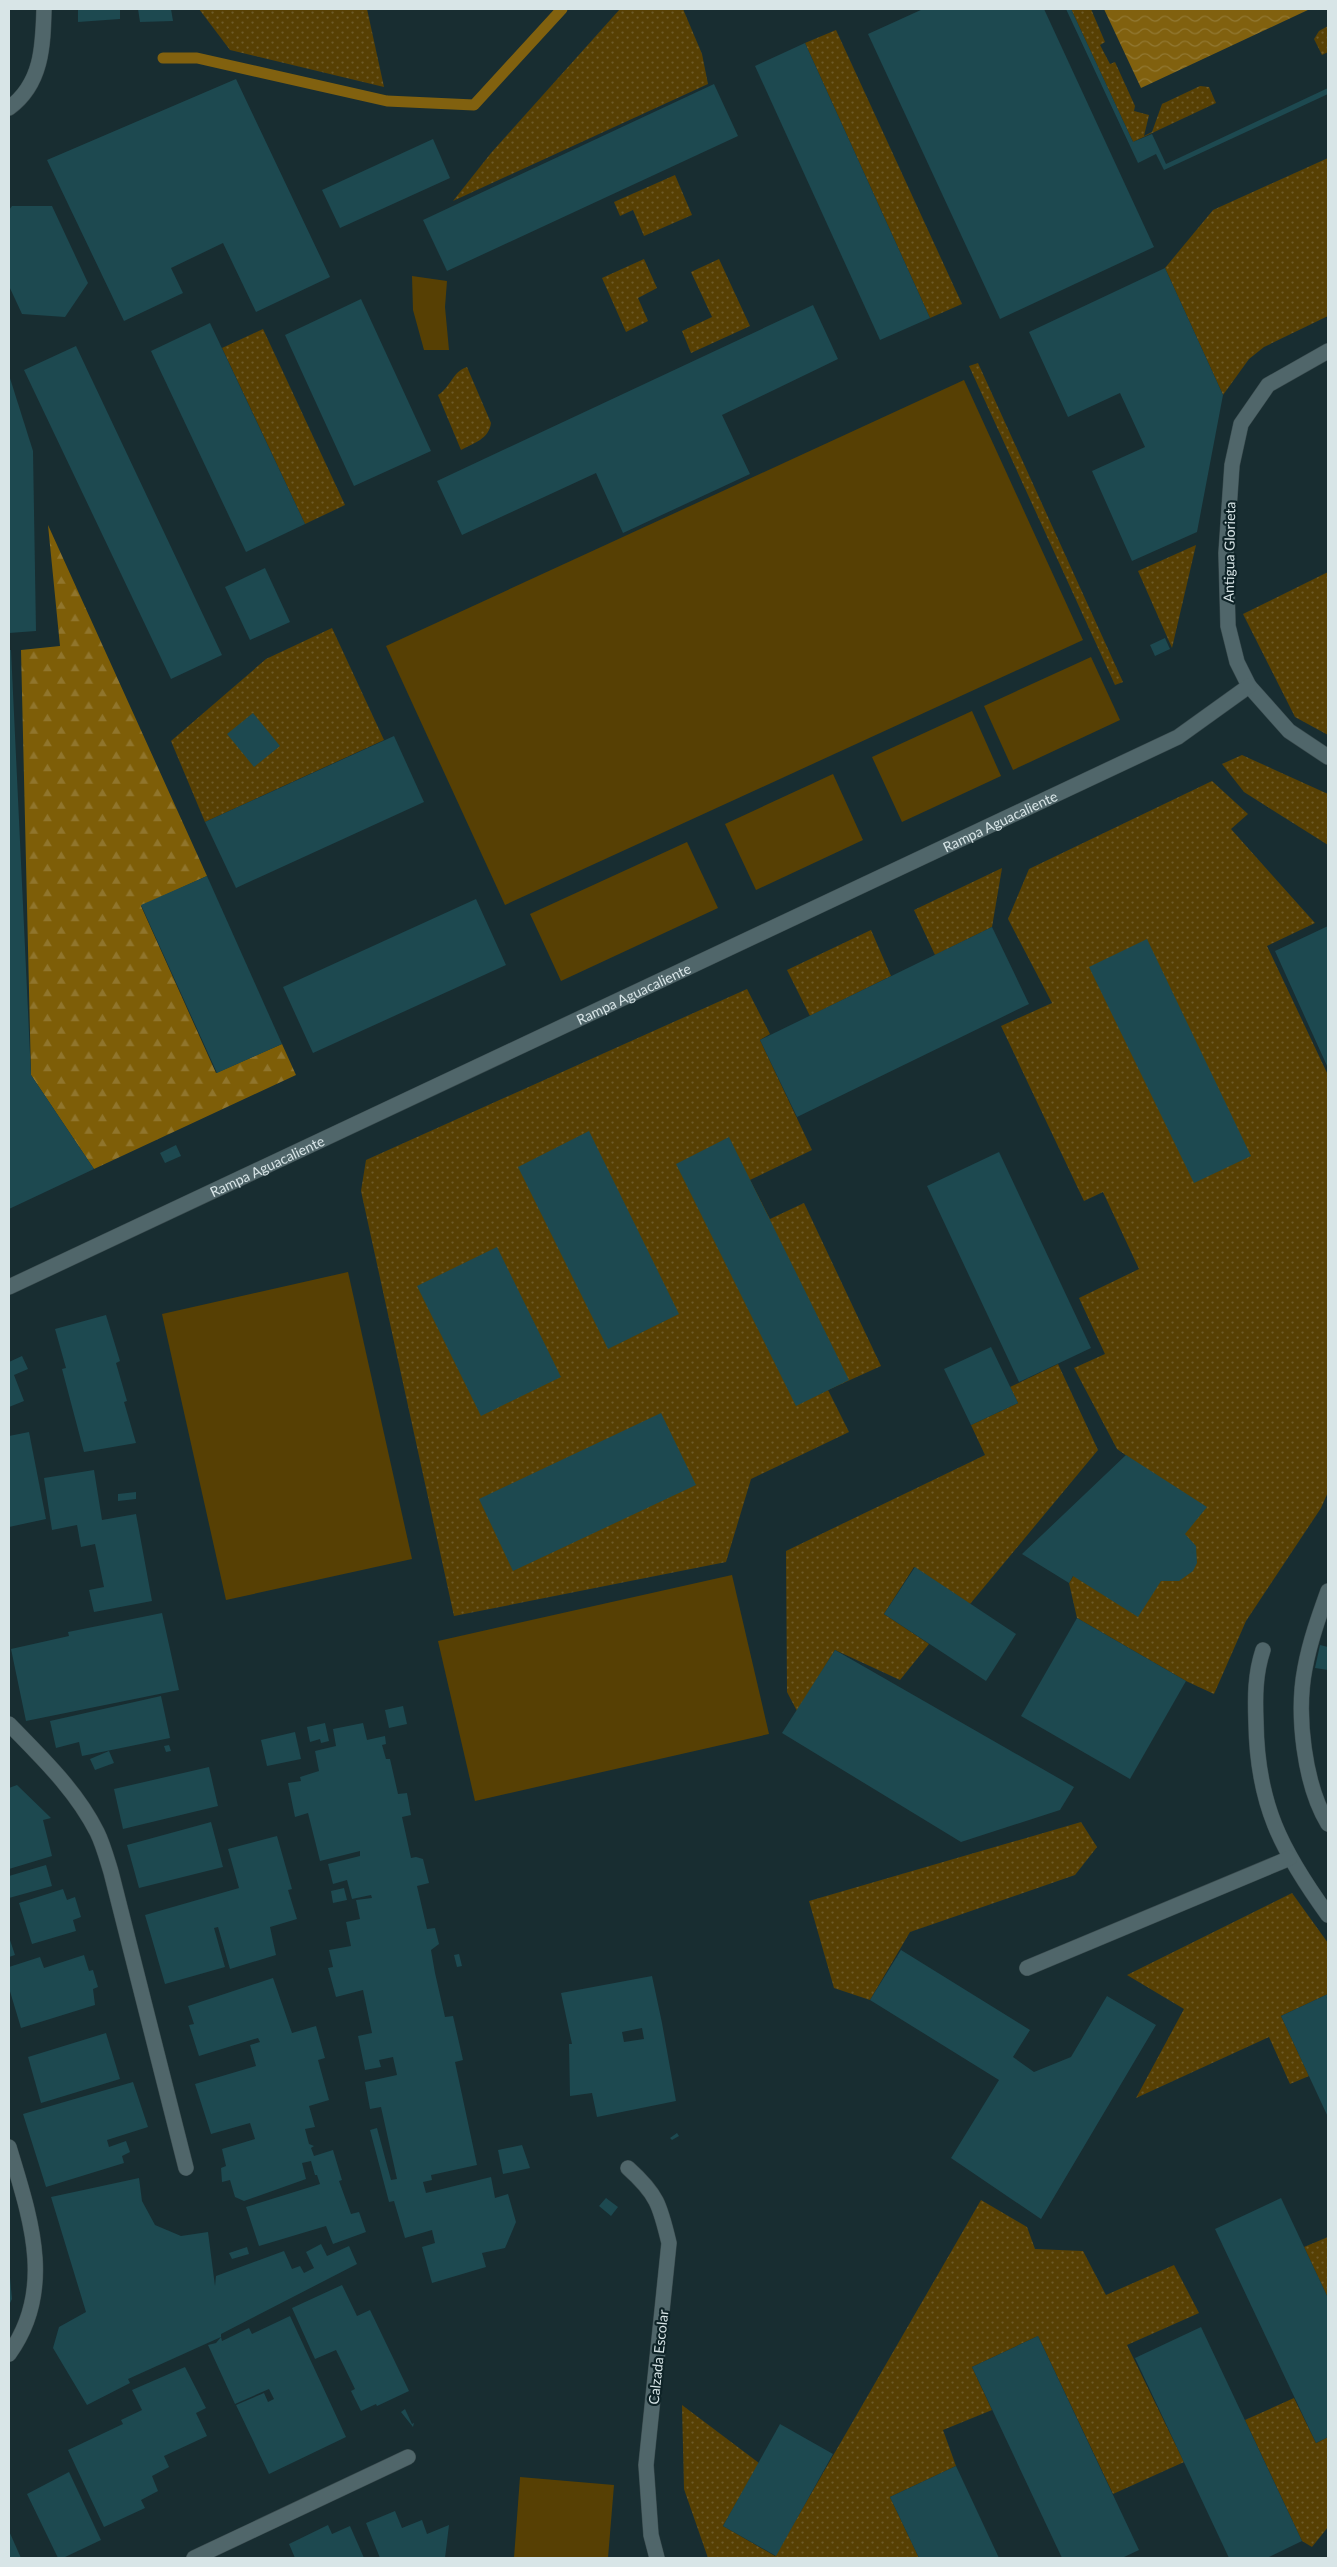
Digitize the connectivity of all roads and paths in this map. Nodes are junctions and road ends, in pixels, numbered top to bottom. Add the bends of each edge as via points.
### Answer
1 (44, 9) edge
2 (9, 108) edge
3 (1328, 351) edge
4 (1249, 686) junction
5 (1328, 757) edge
6 (9, 1287) edge
7 (1328, 1591) edge
8 (1263, 1650) dead end
9 (9, 1724) edge
10 (1328, 1824) edge
11 (1290, 1858) junction
12 (1327, 1910) edge
13 (1027, 1968) dead end
14 (9, 2148) edge
15 (186, 2168) dead end
16 (628, 2168) dead end
17 (9, 2354) edge
18 (408, 2457) dead end
19 (194, 2558) edge
20 (657, 2558) edge

1 - 2 street via 43,47 34,80
3 - 4 street, Antigua Glorieta via 1268,385 1241,424 1232,465 1226,553 1227,599 1228,626 1237,662
4 - 5 street, Antigua Glorieta via 1289,731
4 - 6 street, Rampa Aguacaliente via 1178,737
7 - 10 street via 1312,1639 1302,1705 1308,1770 1317,1802
8 - 11 street via 1256,1670 1257,1765 1273,1824
9 - 15 street via 78,1800 98,1833 111,1872
11 - 12 street
11 - 13 street
14 - 17 street via 29,2212 36,2284 31,2314
16 - 20 street, Calzada Escolar via 648,2186 661,2207 669,2242 646,2465 651,2535
18 - 19 street

